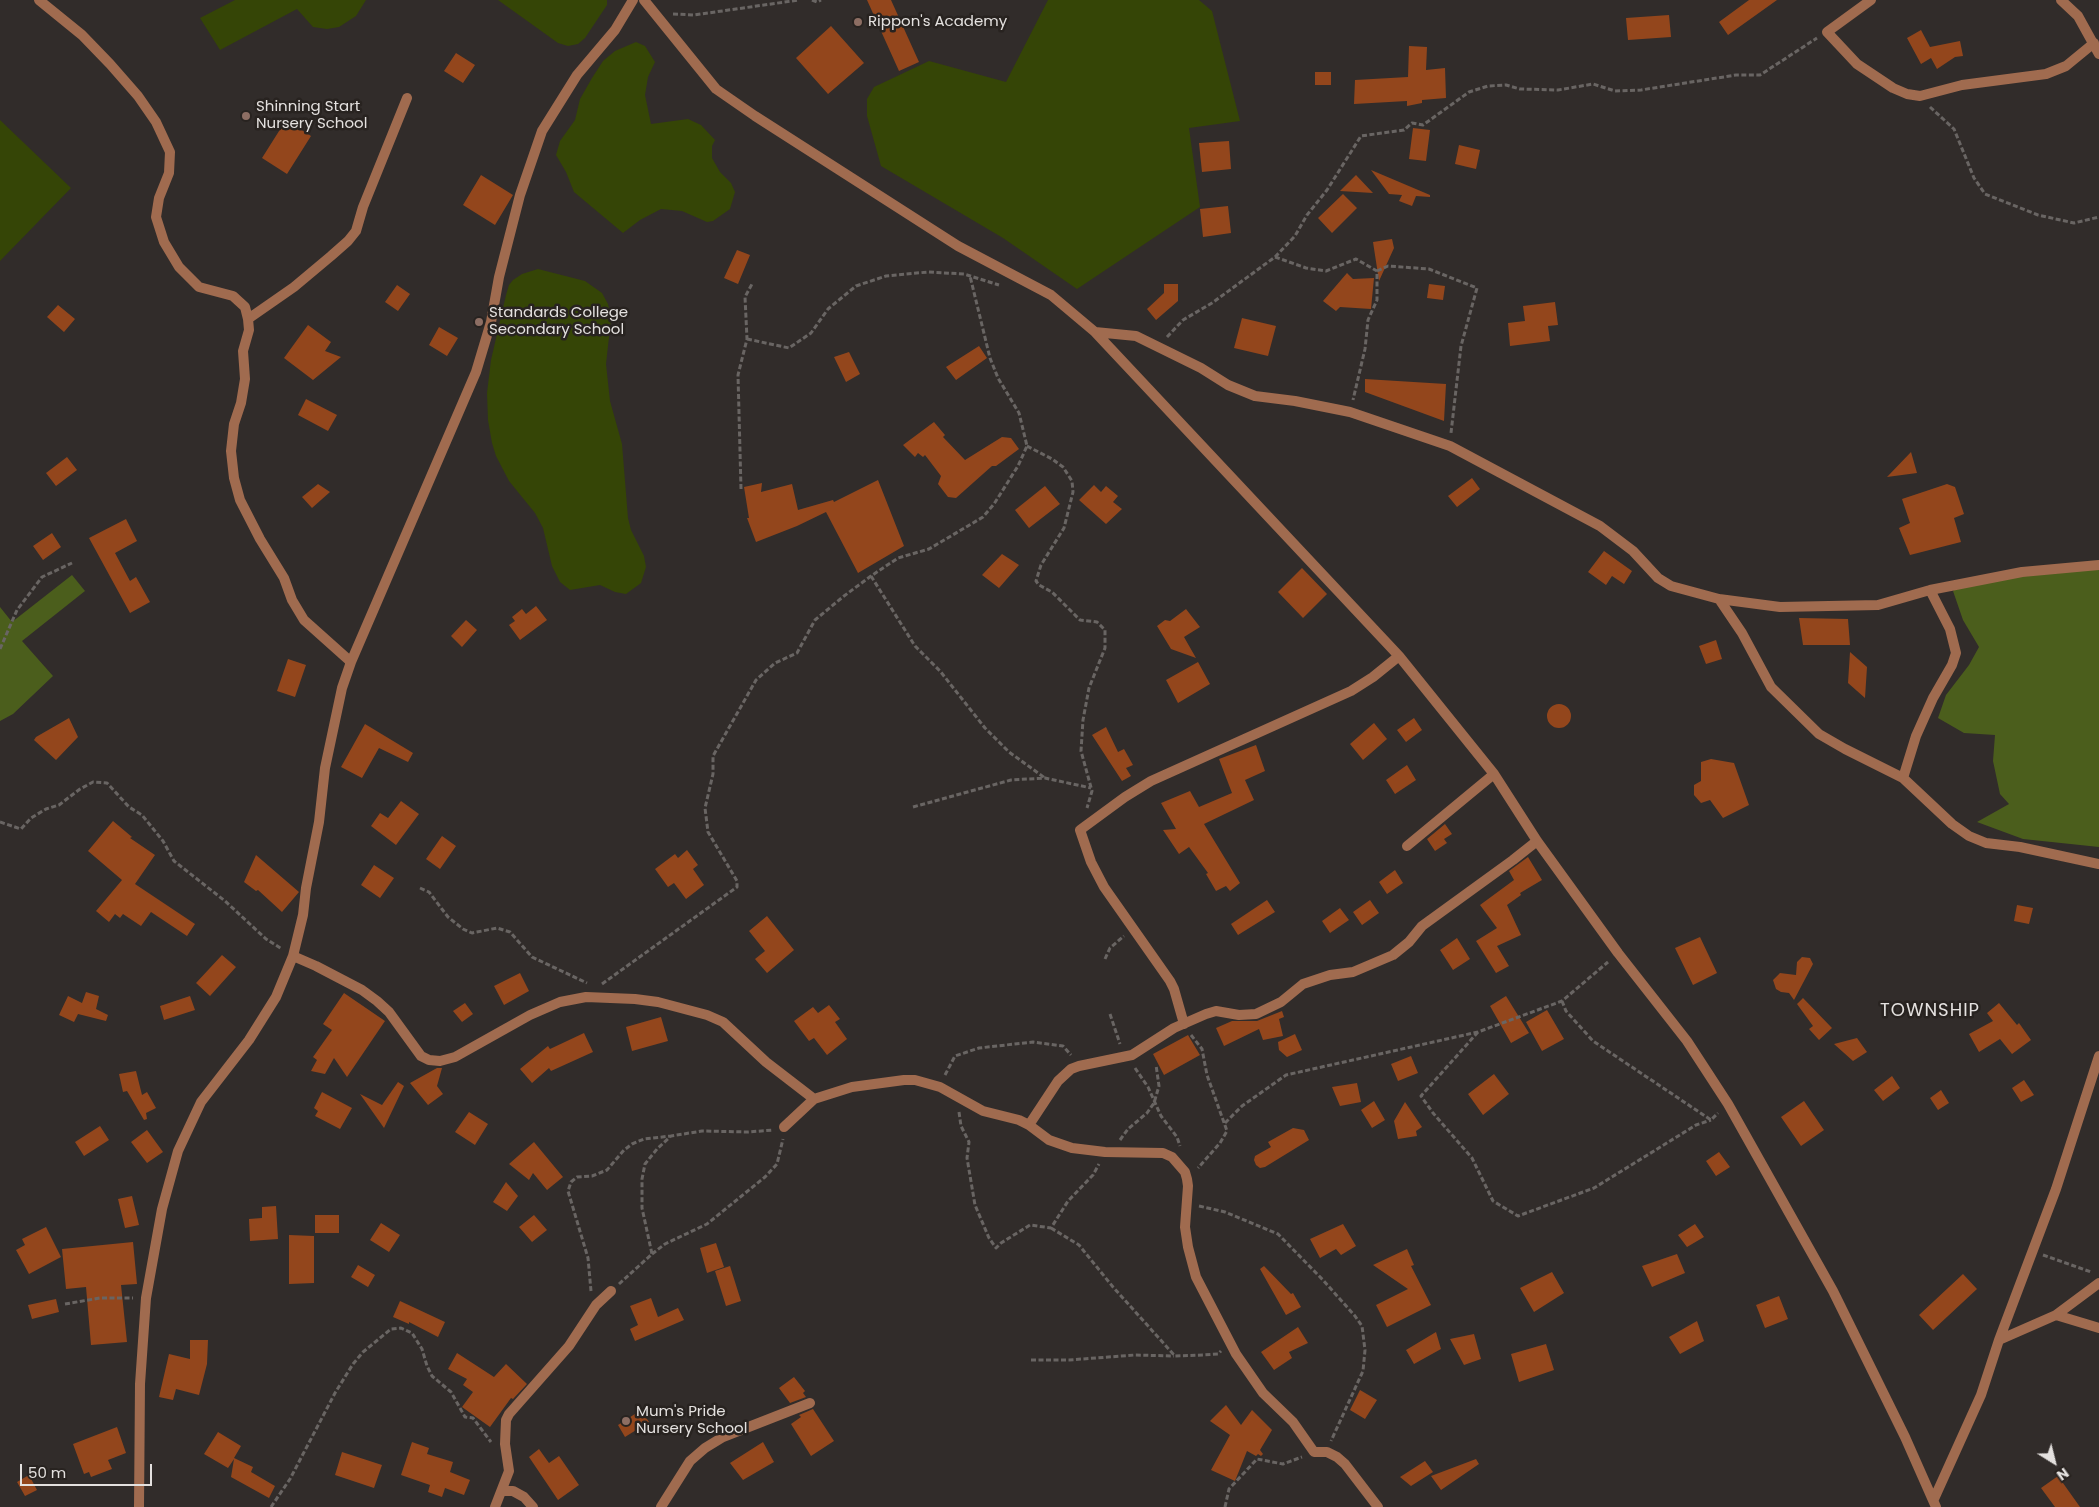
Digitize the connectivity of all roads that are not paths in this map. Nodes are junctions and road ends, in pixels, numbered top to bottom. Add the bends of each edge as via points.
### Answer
1 (39, 0) edge
2 (633, 0) edge
3 (644, 0) edge
4 (1871, 0) edge
5 (2061, 0) edge
6 (2094, 43) junction
7 (2099, 54) edge
8 (407, 98) dead end
9 (248, 319) junction
10 (1095, 332) junction
11 (2099, 565) edge
12 (1930, 590) junction
13 (1719, 599) junction
14 (1398, 656) junction
15 (351, 662) junction
16 (1494, 774) junction
17 (1903, 778) junction
18 (1537, 841) junction
19 (1407, 846) dead end
20 (2099, 864) edge
21 (293, 956) junction
22 (1184, 1024) junction
23 (2099, 1056) edge
24 (814, 1099) junction
25 (1029, 1125) junction
26 (784, 1127) road end
27 (2099, 1283) edge
28 (611, 1291) road end
29 (2056, 1315) junction
30 (2099, 1328) edge
31 (1999, 1340) junction
32 (810, 1403) dead end
33 (502, 1491) junction
34 (1935, 1503) edge
35 (139, 1507) edge
36 (495, 1507) edge
37 (533, 1507) edge
38 (661, 1507) edge
39 (1378, 1507) edge

1 - 9 street via 82,35 110,64 156,122 170,152 169,172 156,217 164,242 179,267 199,287 232,296 245,307
2 - 15 street via 616,30 577,76 542,131 520,195 476,372
3 - 10 street via 716,89 958,246 1051,295
4 - 6 street via 1827,32 1857,64 1907,94 1920,96 1962,85 2046,74 2066,66
5 - 6 street via 2078,16
6 - 7 street
8 - 9 street via 356,231 294,287
9 - 15 street via 241,403 234,424 231,451 240,500 304,620
10 - 13 street via 1136,336 1255,396 1350,412 1450,446 1600,526 1671,586
10 - 14 street
11 - 12 street via 2022,572
12 - 13 street via 1878,605 1780,607
12 - 17 street via 1950,628 1956,653 1916,736
13 - 17 street via 1742,633 1764,677 1788,706 1819,734
14 - 16 street
14 - 22 street via 1351,691 1151,780 1080,830 1097,875 1170,981
15 - 21 street via 336,710 324,768 319,822
16 - 18 street
16 - 19 street
17 - 20 street via 1969,836 1986,843
18 - 22 street via 1422,926 1393,955 1352,972 1303,984 1281,1002 1256,1014 1216,1011
18 - 34 street via 1687,1041 1728,1104 1833,1290
21 - 24 street via 362,990 377,1001 421,1056 429,1060 455,1057 560,1002 586,997 635,999 658,1002 723,1022 766,1062
21 - 35 street via 276,996 249,1040 201,1102 178,1150 162,1209 146,1298 140,1384
22 - 25 street via 1137,1053 1071,1069 1058,1081
23 - 31 street via 2034,1251
24 - 25 street via 852,1087 904,1080 940,1087 982,1111
24 - 26 street
25 - 39 street via 1049,1140 1072,1148 1172,1157 1187,1179 1186,1237 1196,1277 1231,1345 1263,1393 1292,1422 1314,1452 1327,1452 1338,1457
27 - 29 street
28 - 33 street via 596,1305 569,1346 509,1414 505,1430 509,1471
29 - 30 street
29 - 31 street
31 - 34 street via 1981,1395
32 - 38 street via 723,1437 705,1448 690,1461
33 - 36 street
33 - 37 street via 512,1490

